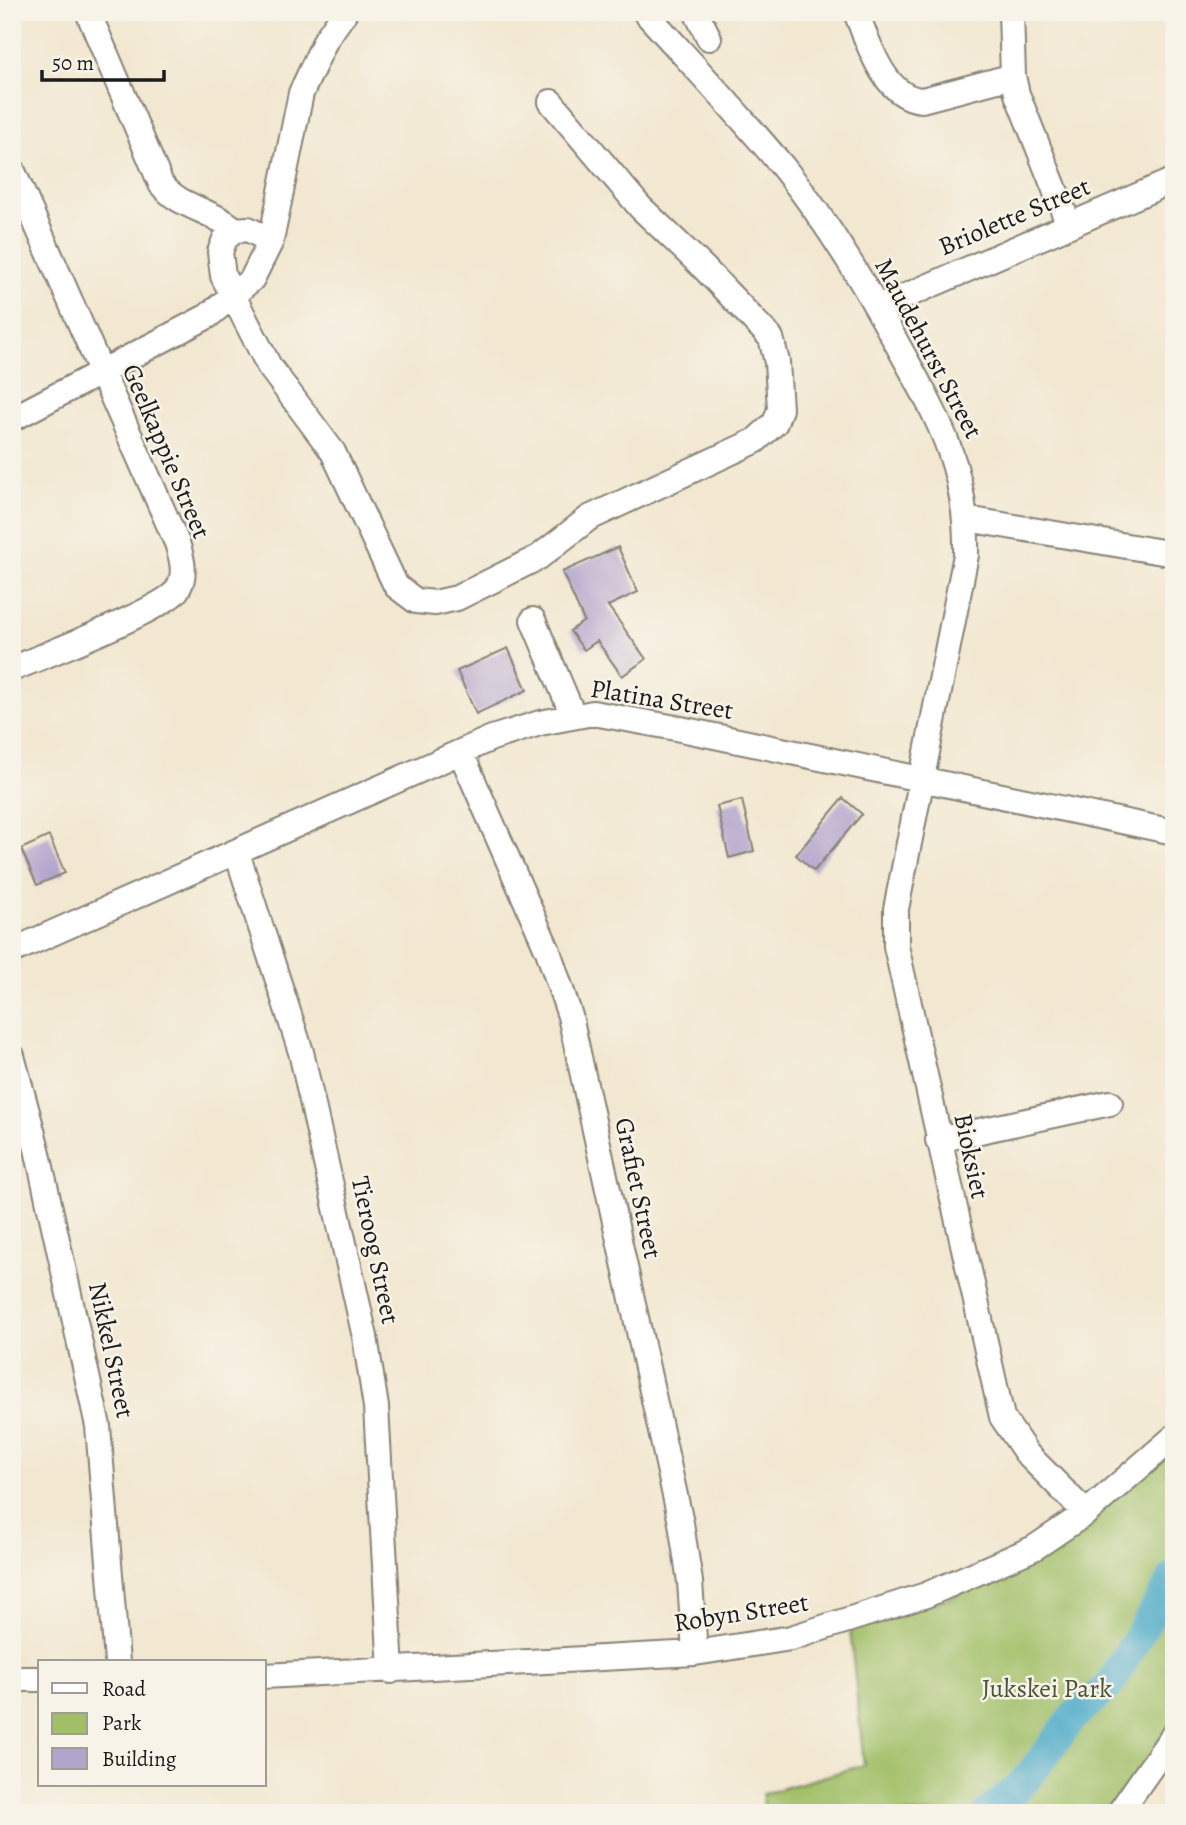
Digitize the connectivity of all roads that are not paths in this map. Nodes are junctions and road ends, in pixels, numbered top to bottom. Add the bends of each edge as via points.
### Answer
1 (88, 12) edge
2 (345, 12) edge
3 (645, 12) edge
4 (696, 12) edge
5 (856, 12) edge
6 (1011, 12) edge
7 (709, 38) dead end
8 (1013, 76) junction
9 (551, 102) dead end
10 (12, 169) edge
11 (1174, 180) edge
12 (1069, 225) junction
13 (235, 230) junction
14 (271, 241) junction
15 (235, 297) junction
16 (878, 307) junction
17 (101, 371) junction
18 (12, 419) edge
19 (967, 519) junction
20 (1174, 554) edge
21 (533, 620) dead end
22 (12, 669) edge
23 (573, 715) junction
24 (461, 753) junction
25 (922, 779) junction
26 (1174, 832) edge
27 (237, 853) junction
28 (12, 951) edge
29 (12, 1056) edge
30 (1110, 1103) dead end
31 (938, 1140) junction
32 (1174, 1437) edge
33 (1086, 1513) junction
34 (695, 1653) junction
35 (117, 1660) edge
36 (391, 1671) junction
37 (266, 1676) edge
38 (12, 1679) edge
39 (38, 1679) edge
40 (1174, 1734) edge
41 (1119, 1813) edge

1 - 13 street via 162,184 181,201
2 - 14 street via 326,39 301,93
3 - 16 street, Maudehurst Street via 783,168
4 - 7 street
5 - 8 street via 891,84 908,98 922,100
6 - 8 street
8 - 12 street
9 - 15 street via 640,207 771,338 780,409 775,423 755,442 597,514 539,557 457,598 416,601 396,586 333,452 270,366
10 - 17 street, Geelkappie Street
11 - 12 street, Briolette Street
12 - 16 street, Briolette Street
13 - 14 street via 248,229
13 - 15 street via 225,239 219,258
14 - 15 street via 251,279
15 - 17 street via 208,316
16 - 19 street, Maudehurst Street via 946,435
17 - 18 street
17 - 22 street, Geelkappie Street via 181,555 180,585 154,607
19 - 20 street
19 - 25 street, Maudehurst Street via 963,580
21 - 23 street
23 - 24 street, Platina Street via 492,738
23 - 25 street, Platina Street via 593,713 676,728
24 - 27 street, Platina Street
24 - 34 street, Grafiet Street via 548,951 577,1042 678,1508
25 - 26 street, Platina Street
25 - 31 street, Bioksiet via 895,934
27 - 28 street, Platina Street
27 - 36 street, Tieroog Street via 295,1032 363,1327 376,1407
29 - 35 street, Nikkel Street via 98,1426
30 - 31 street
31 - 33 street, Bioksiet via 1002,1417 1027,1454
32 - 33 street, Robyn Street
33 - 34 street, Robyn Street via 1013,1559 926,1595 791,1638
34 - 36 street, Robyn Street
36 - 37 street, Robyn Street
38 - 39 street
40 - 41 street

